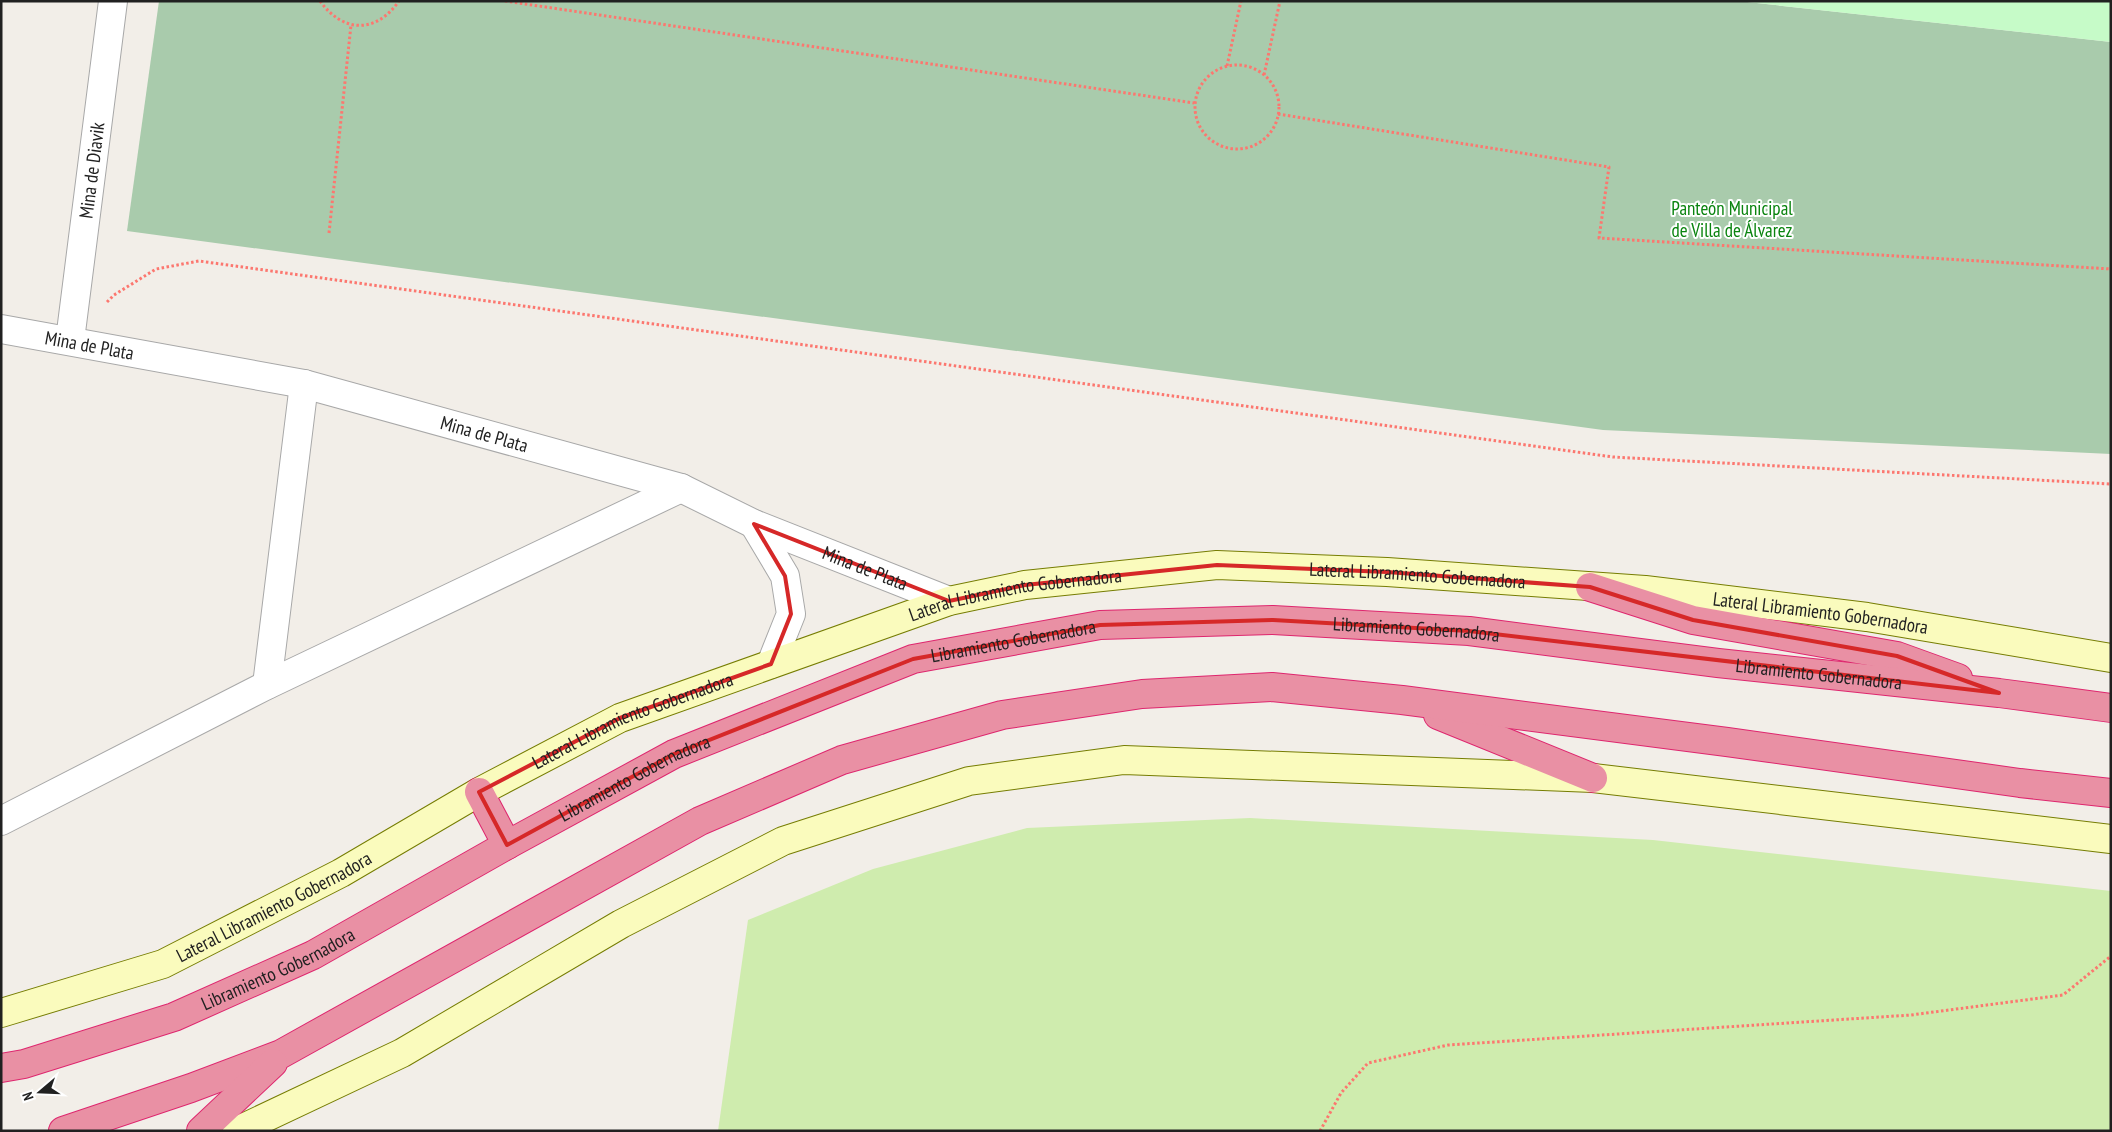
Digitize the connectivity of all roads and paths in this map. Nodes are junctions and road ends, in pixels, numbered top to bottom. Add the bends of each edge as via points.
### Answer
1 (113, 1) edge
2 (320, 1) edge
3 (399, 1) edge
4 (505, 1) edge
5 (1241, 1) edge
6 (1280, 1) edge
7 (351, 25) junction
8 (1227, 66) junction
9 (1264, 75) junction
10 (1194, 103) junction
11 (1278, 114) junction
12 (329, 233) dead end
13 (2111, 269) edge
14 (1, 329) edge
15 (70, 340) junction
16 (304, 384) junction
17 (2111, 484) edge
18 (681, 488) junction
19 (754, 524) junction
20 (1590, 587) junction
21 (949, 601) junction
22 (2111, 658) edge
23 (771, 664) junction
24 (267, 685) junction
25 (1999, 693) junction
26 (1402, 700) junction
27 (2111, 708) edge
28 (1594, 778) junction
29 (479, 792) junction
30 (2111, 793) edge
31 (1, 821) edge
32 (2111, 839) edge
33 (507, 845) junction
34 (2111, 956) edge
35 (1, 1013) edge
36 (281, 1054) junction
37 (1, 1068) edge
38 (63, 1131) edge
39 (201, 1131) edge
40 (237, 1131) edge
41 (1320, 1131) edge

1 - 15 street, Mina de Diavik
2 - 7 path via 338,20
3 - 7 path via 379,21
4 - 10 path
5 - 8 path
6 - 9 path
7 - 12 path
8 - 9 path via 1241,65
8 - 10 path via 1215,70 1205,79
9 - 11 path via 1273,85 1278,99
10 - 11 path via 1201,129 1210,140 1237,149 1264,139 1274,128
11 - 13 path via 1609,167 1599,238
14 - 15 street, Mina de Plata
15 - 16 street, Mina de Plata
15 - 17 path via 114,295 156,269 199,261 1613,457
16 - 18 street, Mina de Plata
16 - 24 street
18 - 19 street, Mina de Plata
18 - 24 street
19 - 21 street, Mina de Plata
19 - 23 street via 785,576 791,614
20 - 21 street, Lateral Libramiento Gobernadora via 1387,572 1217,566 1025,585
20 - 22 street, Lateral Libramiento Gobernadora via 1645,590 1867,617
20 - 25 highway via 1693,620 1897,656
21 - 23 street, Lateral Libramiento Gobernadora
23 - 29 street, Lateral Libramiento Gobernadora via 620,718
24 - 31 street
25 - 27 highway, Libramiento Gobernadora
25 - 33 highway, Libramiento Gobernadora via 1718,663 1469,631 1273,620 1100,625 913,659 674,754
26 - 28 highway
26 - 30 highway
26 - 36 highway via 1272,687 1142,694 1002,715 842,760 700,821
28 - 32 street
28 - 40 street via 1124,760 969,781 783,841 622,924 402,1053
29 - 33 highway
29 - 35 street, Lateral Libramiento Gobernadora via 342,873 163,964
33 - 37 highway, Libramiento Gobernadora via 313,955 174,1017 24,1064
34 - 41 path via 2063,995 1911,1015 1448,1045 1368,1063 1341,1093
36 - 38 highway
36 - 39 highway

